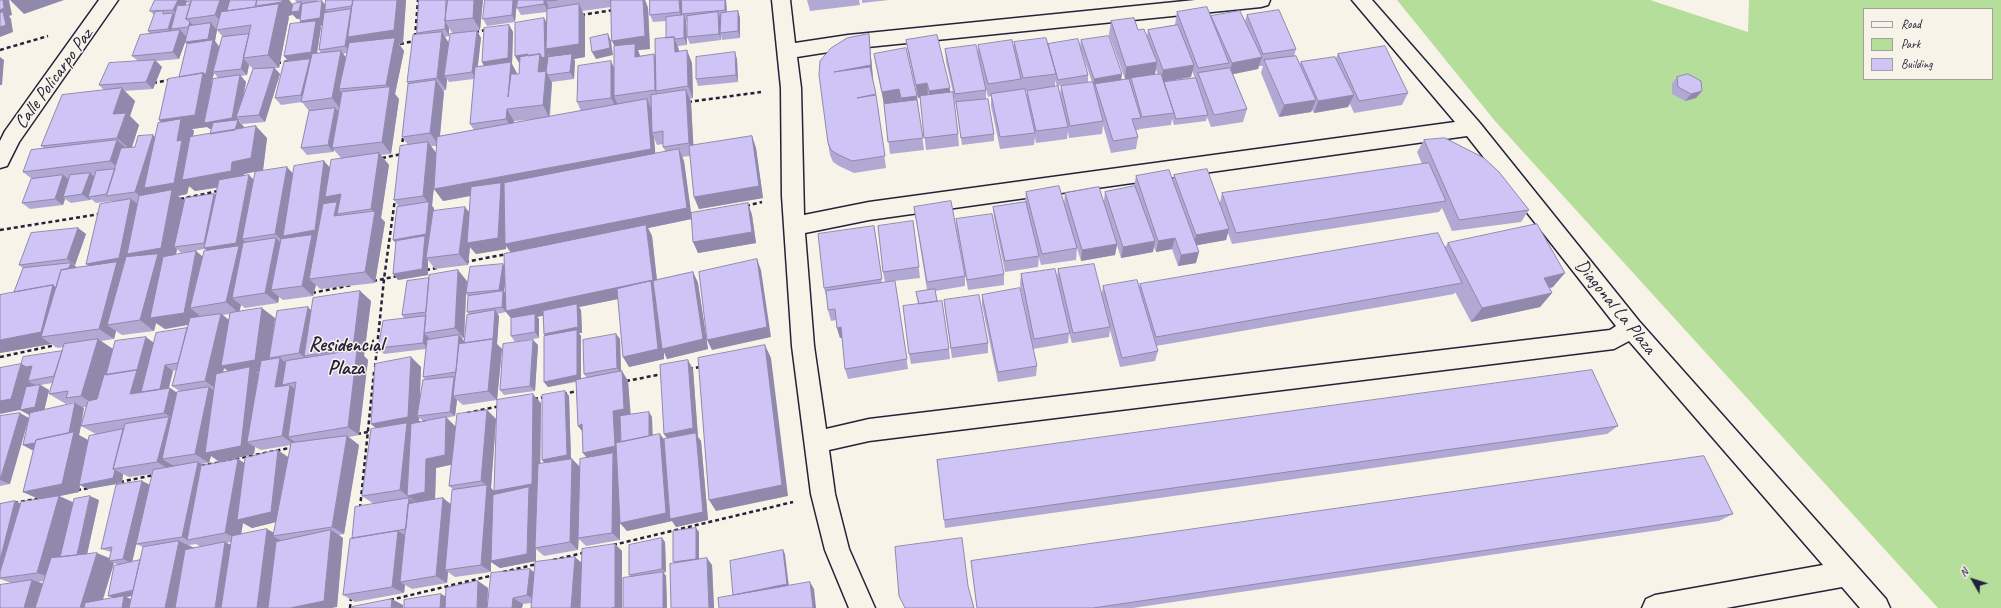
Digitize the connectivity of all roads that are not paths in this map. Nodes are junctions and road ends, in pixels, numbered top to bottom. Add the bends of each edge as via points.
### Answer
1 (110, 0) edge
2 (781, 0) edge
3 (1261, 0) edge
4 (1361, 0) edge
5 (788, 51) junction
6 (1472, 128) junction
7 (0, 160) edge
8 (795, 226) junction
9 (1631, 328) junction
10 (817, 442) junction
11 (1845, 574) junction
12 (862, 608) edge
13 (1655, 608) edge
14 (1877, 608) edge

1 - 7 street, Calle Policarpo Paz via 12,137
2 - 5 street
3 - 5 street via 848,42
4 - 6 street, Diagonal La Plaza
5 - 8 street
6 - 8 street via 869,211
6 - 9 street, Diagonal La Plaza
8 - 10 street via 803,346
9 - 10 street via 1614,338 869,430
9 - 11 street, Diagonal La Plaza
10 - 12 street via 823,494 837,550
11 - 13 street
11 - 14 street, Diagonal La Plaza

